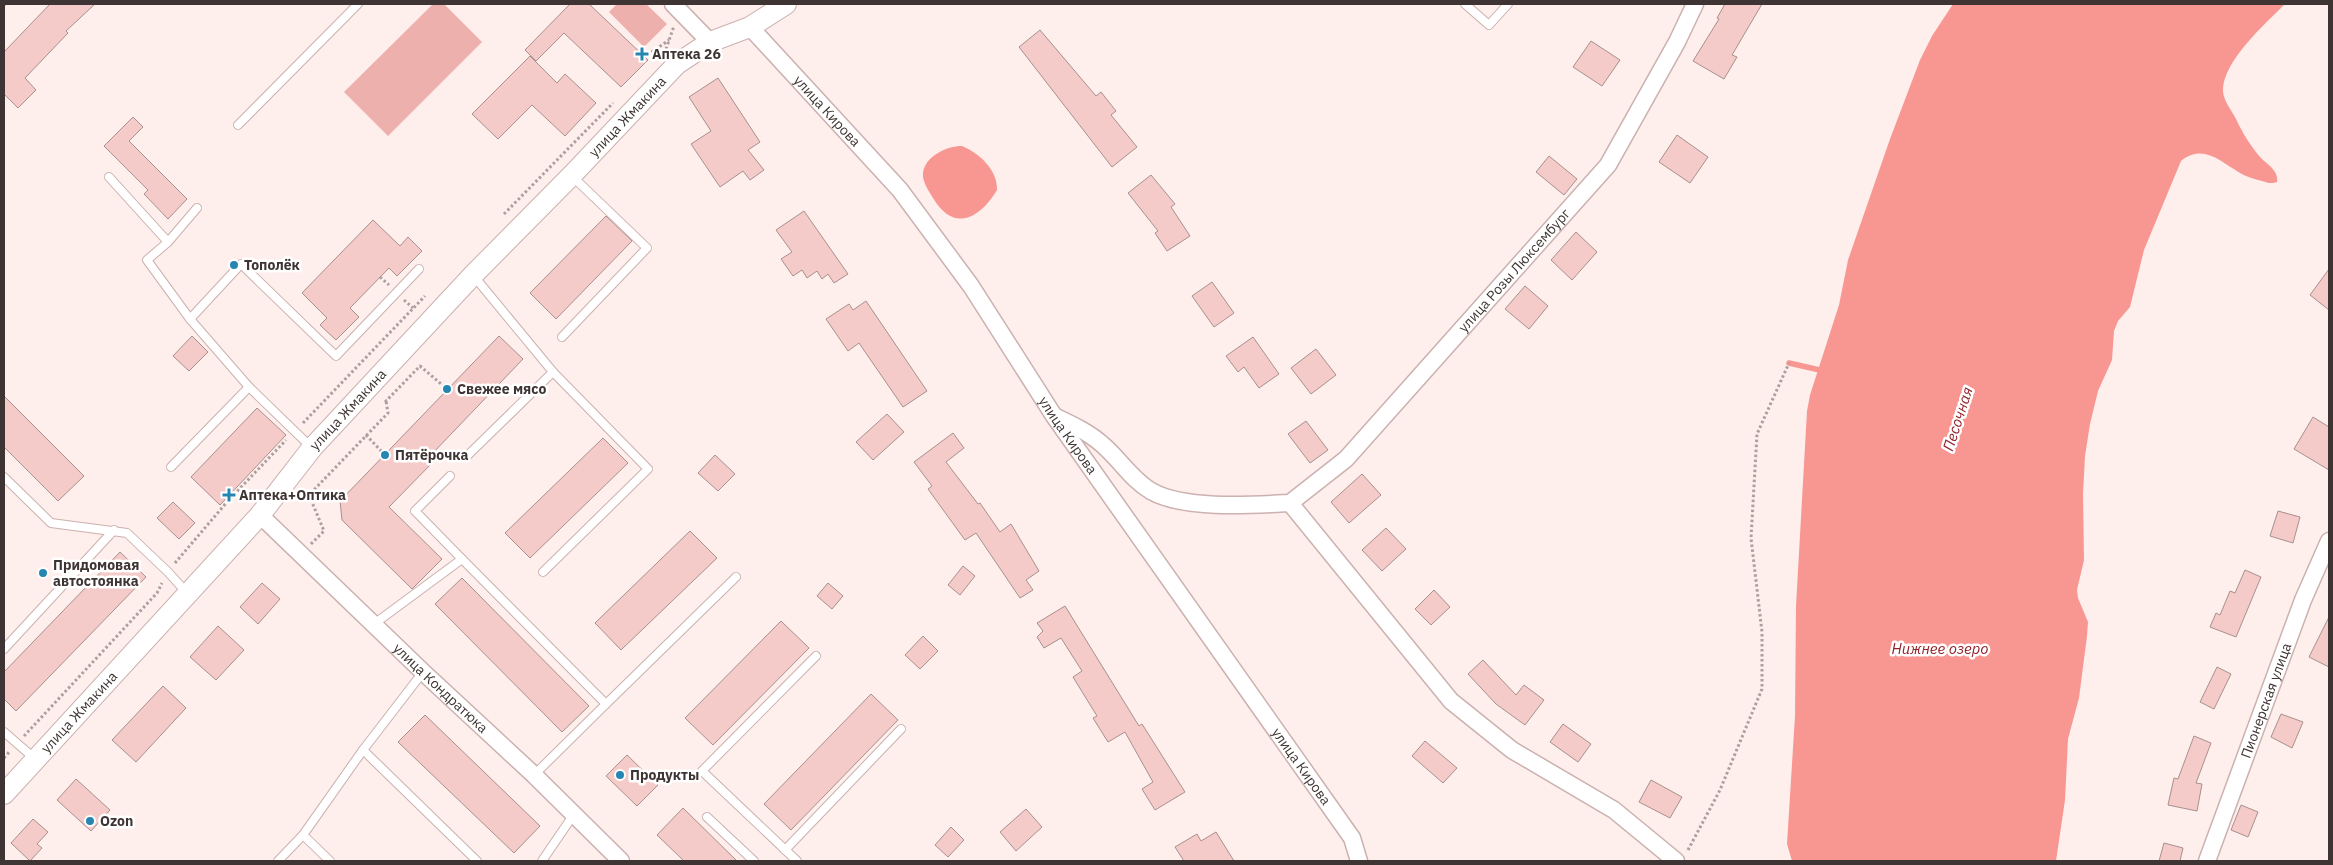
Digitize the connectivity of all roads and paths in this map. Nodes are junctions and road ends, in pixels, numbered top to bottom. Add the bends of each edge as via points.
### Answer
1 (358, 4) edge
2 (673, 4) edge
3 (786, 4) edge
4 (1465, 4) edge
5 (1508, 4) edge
6 (1695, 4) edge
7 (750, 27) junction
8 (669, 39) dead end
9 (710, 42) junction
10 (642, 54) dead end
11 (238, 124) dead end
12 (109, 176) dead end
13 (572, 176) junction
14 (197, 208) dead end
15 (168, 242) junction
16 (419, 269) dead end
17 (473, 276) junction
18 (190, 319) junction
19 (562, 337) dead end
20 (1789, 363) dead end
21 (553, 372) junction
22 (249, 387) junction
23 (386, 401) dead end
24 (1054, 416) junction
25 (366, 435) junction
26 (312, 448) junction
27 (385, 454) dead end
28 (467, 456) dead end
29 (170, 467) dead end
30 (450, 476) dead end
31 (4, 477) edge
32 (228, 496) dead end
33 (227, 502) dead end
34 (1290, 503) junction
35 (260, 515) junction
36 (114, 530) junction
37 (2329, 541) edge
38 (302, 554) junction
39 (462, 559) junction
40 (544, 572) dead end
41 (736, 577) dead end
42 (188, 595) junction
43 (374, 624) junction
44 (4, 648) edge
45 (816, 656) dead end
46 (423, 672) junction
47 (606, 704) junction
48 (901, 729) dead end
49 (4, 732) edge
50 (363, 750) junction
51 (36, 759) junction
52 (534, 775) junction
53 (4, 794) edge
54 (574, 814) junction
55 (707, 817) dead end
56 (304, 835) junction
57 (785, 850) junction
58 (1681, 857) edge
59 (278, 861) edge
60 (330, 861) edge
61 (477, 861) edge
62 (542, 861) edge
63 (621, 861) edge
64 (754, 861) edge
65 (797, 861) edge
66 (1359, 861) edge
67 (2207, 861) edge

1 - 11 lane
2 - 9 street
3 - 7 street
4 - 5 lane via 1489,25
6 - 34 street, улица Розы Люксембург via 1608,166 1346,459
7 - 9 street
7 - 24 street, улица Кирова via 900,190 971,286
8 - 10 path via 649,54
9 - 13 street, улица Жмакина via 676,64
12 - 15 lane
13 - 17 street, улица Жмакина
13 - 19 lane via 647,248
14 - 15 lane
15 - 18 lane via 148,260
16 - 18 lane via 336,356 241,264
17 - 21 lane
17 - 26 street, улица Жмакина
18 - 22 lane
20 - 58 path via 1757,434 1752,538 1762,632 1762,689 1720,790
21 - 28 lane
21 - 40 lane via 648,469
22 - 26 lane
22 - 29 lane
23 - 25 path via 388,412
24 - 34 street via 1081,428 1104,446 1135,479 1168,498 1237,506
24 - 66 street, улица Кирова via 1352,838
25 - 27 path
25 - 38 path via 309,495 324,531
26 - 35 street, улица Жмакина
30 - 39 lane via 415,511
31 - 36 lane via 50,523
32 - 33 path
34 - 58 street via 1451,701 1512,750 1614,810
35 - 38 street, улица Кондратюка
35 - 42 street, улица Жмакина
36 - 42 lane via 127,533
36 - 44 lane
37 - 67 street, Пионерская улица via 2303,600
38 - 43 street, улица Кондратюка
39 - 43 lane
39 - 47 lane
41 - 47 lane
42 - 51 street, улица Жмакина
43 - 46 street, улица Кондратюка
45 - 57 lane via 702,772
46 - 50 lane
46 - 52 street, улица Кондратюка
47 - 52 lane
48 - 57 lane
49 - 51 lane
50 - 56 lane
50 - 61 lane
51 - 53 street, улица Жмакина
52 - 54 street, улица Кондратюка
54 - 62 lane
54 - 63 street, улица Кондратюка
55 - 64 lane
56 - 59 lane
56 - 60 lane
57 - 65 lane

